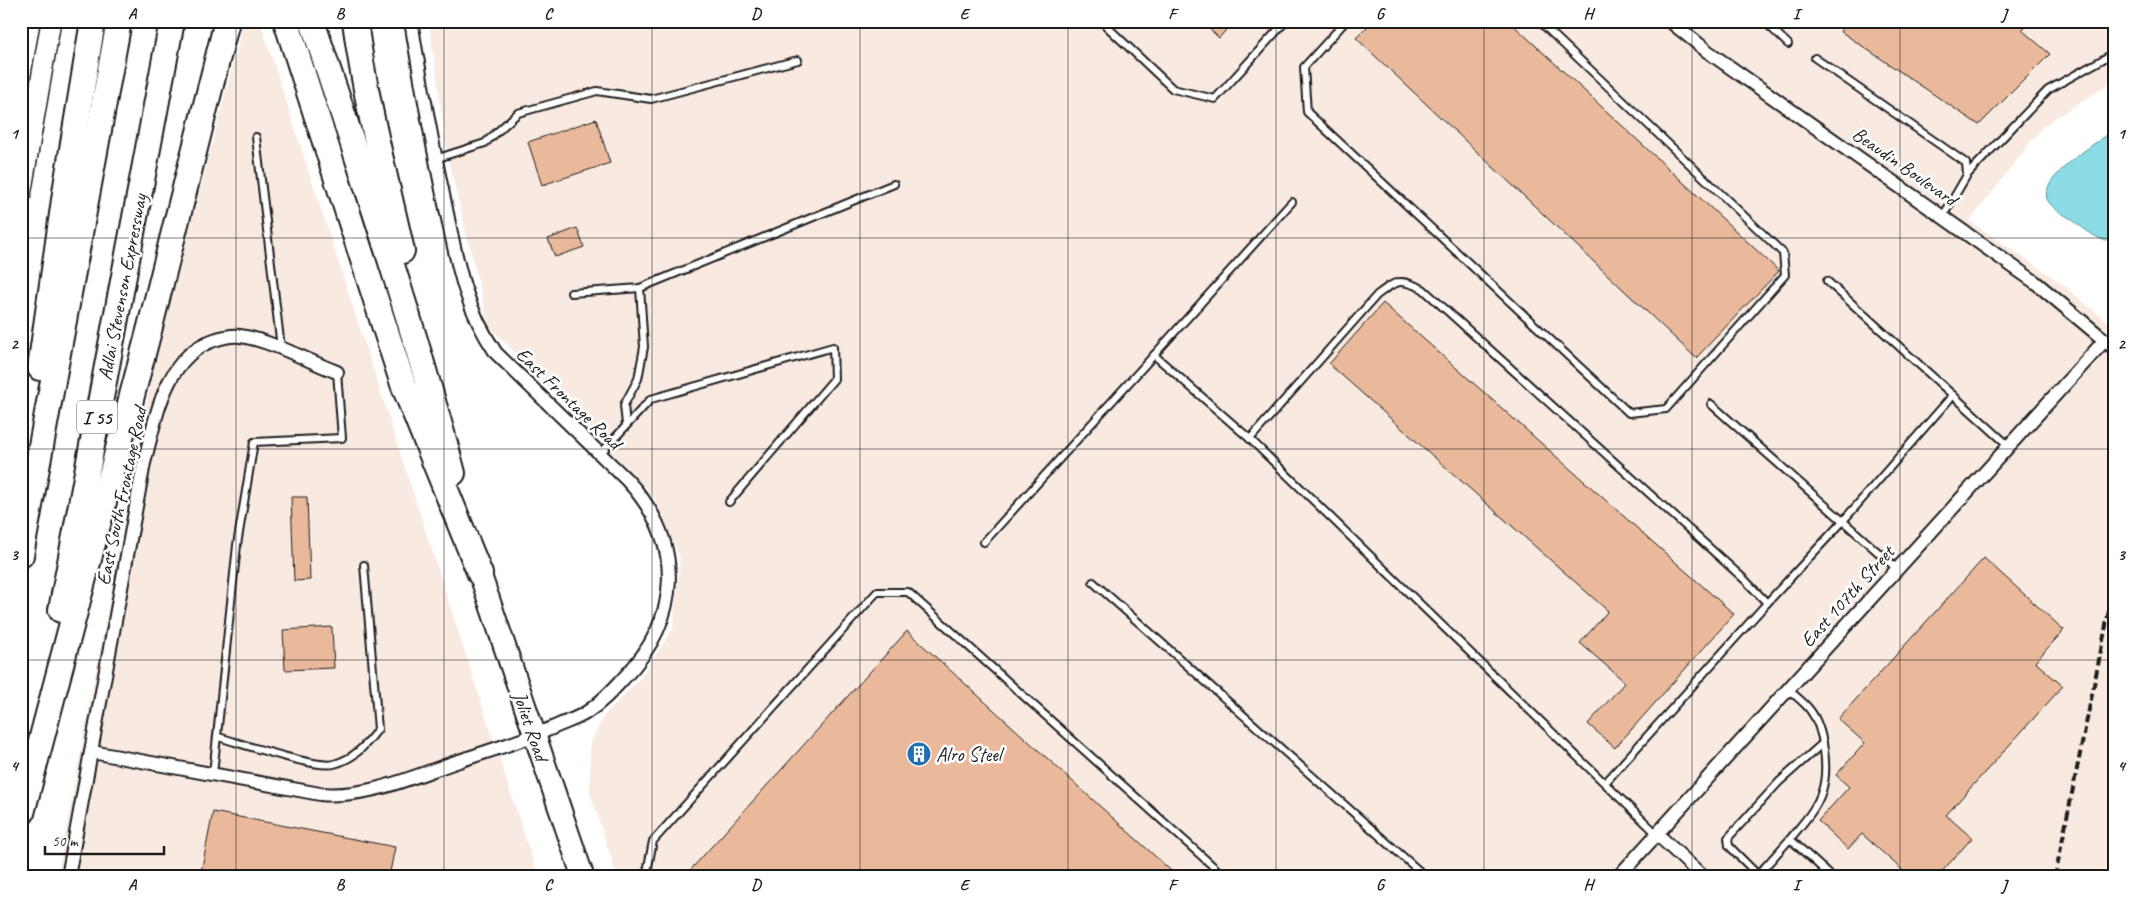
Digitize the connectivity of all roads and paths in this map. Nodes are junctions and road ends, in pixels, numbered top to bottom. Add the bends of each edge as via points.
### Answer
1 (51, 21) edge
2 (93, 21) edge
3 (120, 21) edge
4 (172, 21) edge
5 (227, 21) edge
6 (286, 21) edge
7 (312, 21) edge
8 (355, 21) edge
9 (410, 21) edge
10 (1101, 21) edge
11 (1286, 21) edge
12 (1346, 21) edge
13 (1539, 21) edge
14 (1670, 21) edge
15 (1764, 21) edge
16 (1788, 44) dead end
17 (2114, 53) edge
18 (1815, 58) dead end
19 (798, 60) dead end
20 (256, 137) dead end
21 (435, 159) junction
22 (1967, 175) junction
23 (894, 184) dead end
24 (21, 196) edge
25 (1292, 202) dead end
26 (1943, 216) junction
27 (1827, 281) dead end
28 (640, 288) junction
29 (571, 293) dead end
30 (2109, 344) edge
31 (281, 350) junction
32 (1154, 355) junction
33 (337, 372) joint
34 (1953, 395) junction
35 (1711, 404) dead end
36 (626, 426) junction
37 (1250, 439) junction
38 (2009, 446) junction
39 (600, 454) junction
40 (459, 496) junction
41 (21, 501) edge
42 (729, 502) dead end
43 (1843, 521) junction
44 (984, 542) dead end
45 (21, 555) edge
46 (364, 565) dead end
47 (1897, 569) junction
48 (480, 574) junction
49 (1093, 582) dead end
50 (1767, 603) junction
51 (1788, 689) junction
52 (534, 736) junction
53 (218, 737) junction
54 (1823, 743) junction
55 (92, 752) junction
56 (213, 774) junction
57 (1605, 783) junction
58 (22, 816) edge
59 (1657, 834) junction
60 (1790, 839) junction
61 (1757, 876) edge
62 (68, 877) edge
63 (582, 877) edge
64 (646, 877) edge
65 (1225, 877) edge
66 (1426, 877) edge
67 (1618, 877) edge
68 (1703, 877) edge
69 (1832, 877) edge

1 - 24 street
2 - 41 highway
3 - 45 highway, I 55
4 - 58 highway, Adlai Stevenson Expressway / I 55
5 - 58 highway
6 - 48 highway via 403,384
7 - 40 highway via 426,372
8 - 40 highway via 374,131
9 - 21 street, East Frontage Road
10 - 11 lane via 1173,89 1215,100
12 - 13 lane via 1304,67 1307,112 1629,413 1666,409 1785,275 1783,253
14 - 26 street, Beaudin Boulevard
15 - 16 lane
17 - 22 lane via 2048,90
18 - 22 lane via 1966,163
19 - 21 lane via 651,99 597,91 545,105 518,113 485,143
20 - 31 lane
21 - 39 street, East Frontage Road via 464,292 481,331 514,372
22 - 26 lane
23 - 28 lane
25 - 32 lane
26 - 30 street, Beaudin Boulevard via 2035,282
27 - 34 lane
28 - 29 lane
28 - 36 lane via 644,347 638,379 624,405
30 - 38 street, East 107th Street
31 - 33 street, East South Frontage Road
31 - 55 street, East South Frontage Road via 240,336 224,336 192,351 175,369 162,400 144,463
32 - 37 lane
32 - 44 lane
33 - 53 lane via 342,438 254,442 237,545
34 - 38 lane
34 - 43 lane
35 - 43 lane
36 - 39 lane
36 - 42 lane via 651,399 834,348 834,379
37 - 50 lane via 1377,295 1394,282 1408,282 1423,289
37 - 57 lane
38 - 47 street, East 107th Street
39 - 52 street, East Frontage Road via 640,494 660,528 670,578 665,612 646,652 607,697 586,713
40 - 48 highway
43 - 47 lane
43 - 50 lane
46 - 53 lane via 378,729 363,750 333,764 315,764
47 - 51 street, East 107th Street
48 - 52 main road, Joliet Road
49 - 66 lane
50 - 57 lane
51 - 54 lane via 1818,721
51 - 59 street, East 107th Street
52 - 56 street via 412,778 351,795 320,794
52 - 63 main road, Joliet Road
53 - 56 lane
54 - 60 lane via 1822,791 1812,812
54 - 61 lane via 1779,782 1728,838 1729,846
55 - 56 street
55 - 62 street, East South Frontage Road
57 - 59 lane
59 - 67 street, East 107th Street
59 - 68 street
60 - 61 lane
60 - 69 lane
64 - 65 lane via 653,841 877,592 908,592

